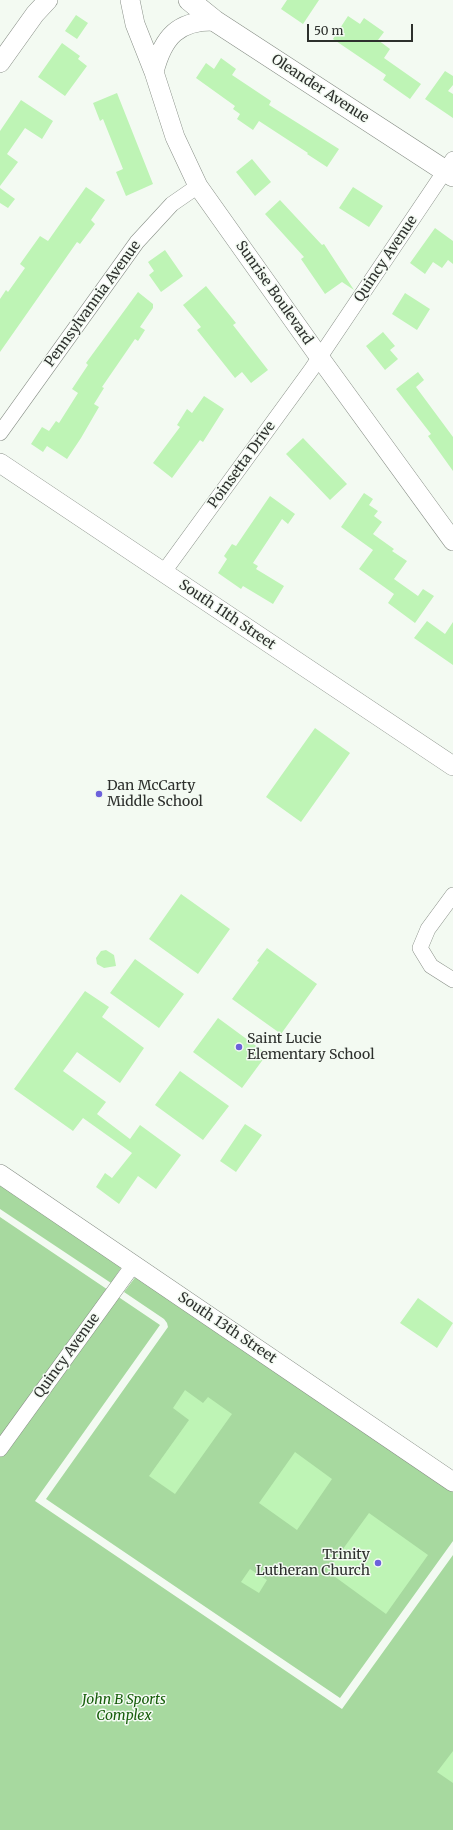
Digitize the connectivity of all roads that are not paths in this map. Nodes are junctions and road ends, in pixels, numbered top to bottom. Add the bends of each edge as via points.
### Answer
1 (48, 0) edge
2 (118, 0) edge
3 (130, 0) edge
4 (189, 0) edge
5 (37, 7) edge
6 (215, 21) junction
7 (135, 24) junction
8 (0, 63) edge
9 (154, 72) junction
10 (450, 169) edge
11 (198, 186) junction
12 (320, 358) junction
13 (0, 433) edge
14 (0, 463) edge
15 (452, 539) edge
16 (163, 573) junction
17 (453, 766) edge
18 (453, 895) edge
19 (453, 980) edge
20 (0, 1174) edge
21 (134, 1264) junction
22 (0, 1449) edge
23 (453, 1482) edge

1 - 5 street
2 - 7 street, Sunrise Boulevard
3 - 7 street, Sunrise Boulevard
4 - 6 main road, Oleander Avenue
5 - 8 street
6 - 9 street via 193,22 176,31 161,49
6 - 10 main road, Oleander Avenue
7 - 9 street, Sunrise Boulevard
9 - 11 street, Sunrise Boulevard via 175,137
10 - 12 street, Quincy Avenue
11 - 12 street, Sunrise Boulevard
11 - 13 street, Pennsylvannia Avenue via 172,204 137,242
12 - 15 street, Sunrise Boulevard
12 - 16 street, Poinsetta Drive
14 - 16 street, South 11th Street
16 - 17 street, South 11th Street
18 - 19 street via 428,929 420,948 431,966
20 - 21 street, South 13th Street
21 - 22 street, Quincy Avenue
21 - 23 street, South 13th Street

